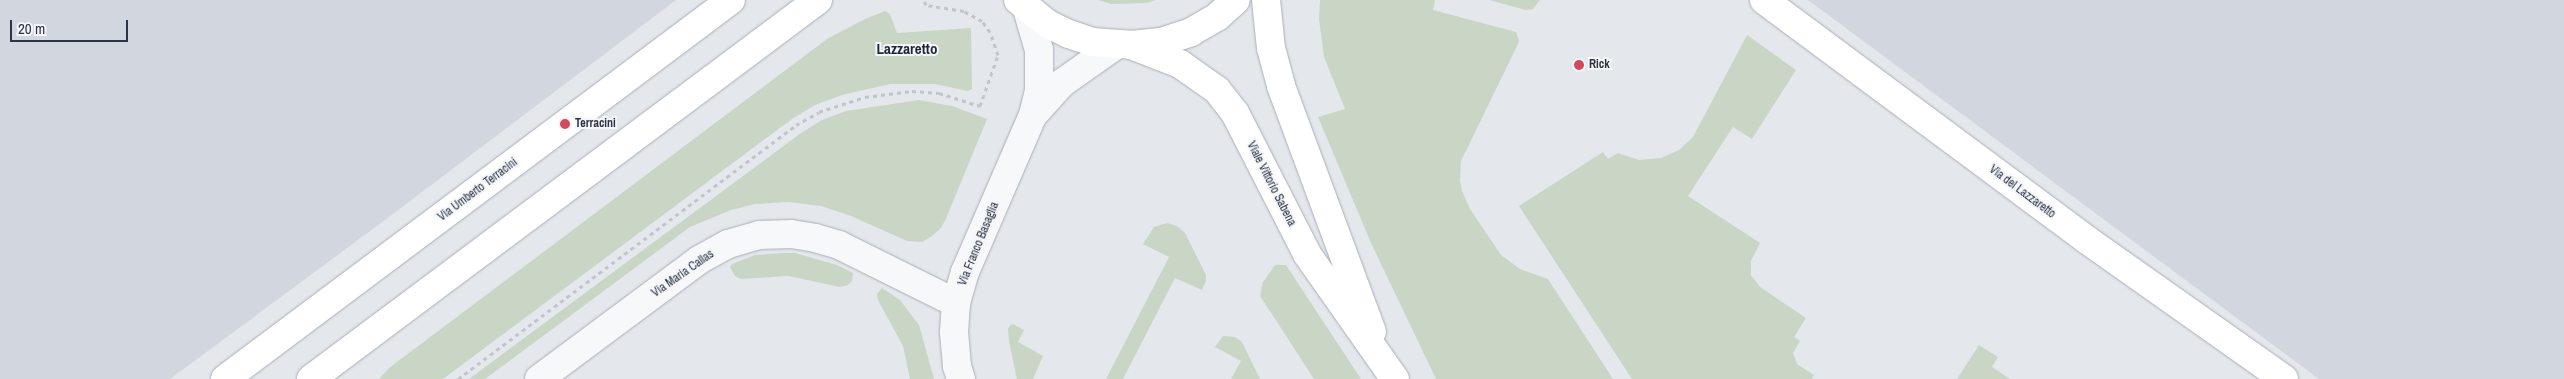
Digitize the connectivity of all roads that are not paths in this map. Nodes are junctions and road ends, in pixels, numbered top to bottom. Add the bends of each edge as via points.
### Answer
1 (731, 0) edge
2 (818, 0) edge
3 (1236, 0) edge
4 (1266, 0) edge
5 (1764, 0) edge
6 (1022, 4) edge
7 (1123, 45) junction
8 (1033, 115) junction
9 (956, 303) junction
10 (1388, 369) edge
11 (225, 379) edge
12 (311, 379) edge
13 (539, 379) edge
14 (961, 379) edge
15 (2284, 379) edge

1 - 11 main road, Via Umberto Terracini
2 - 12 main road
3 - 7 main road via 1217,17 1191,32 1161,42
4 - 10 main road, Viale Vittorio Sabena via 1281,86
5 - 15 main road, Via del Lazzaretto via 2087,240
6 - 7 main road via 1046,23 1068,34 1092,42
6 - 8 street, Via Franco Basaglia via 1039,50 1038,91
7 - 8 street, Via Franco Basaglia via 1062,83
7 - 10 main road, Viale Vittorio Sabena via 1180,64 1218,90 1235,113 1307,254
8 - 9 street, Via Franco Basaglia via 965,272
9 - 13 street, Via Maria Callas via 839,245 791,234 760,235 728,244 699,260
9 - 14 street, Via Franco Basaglia via 954,332

